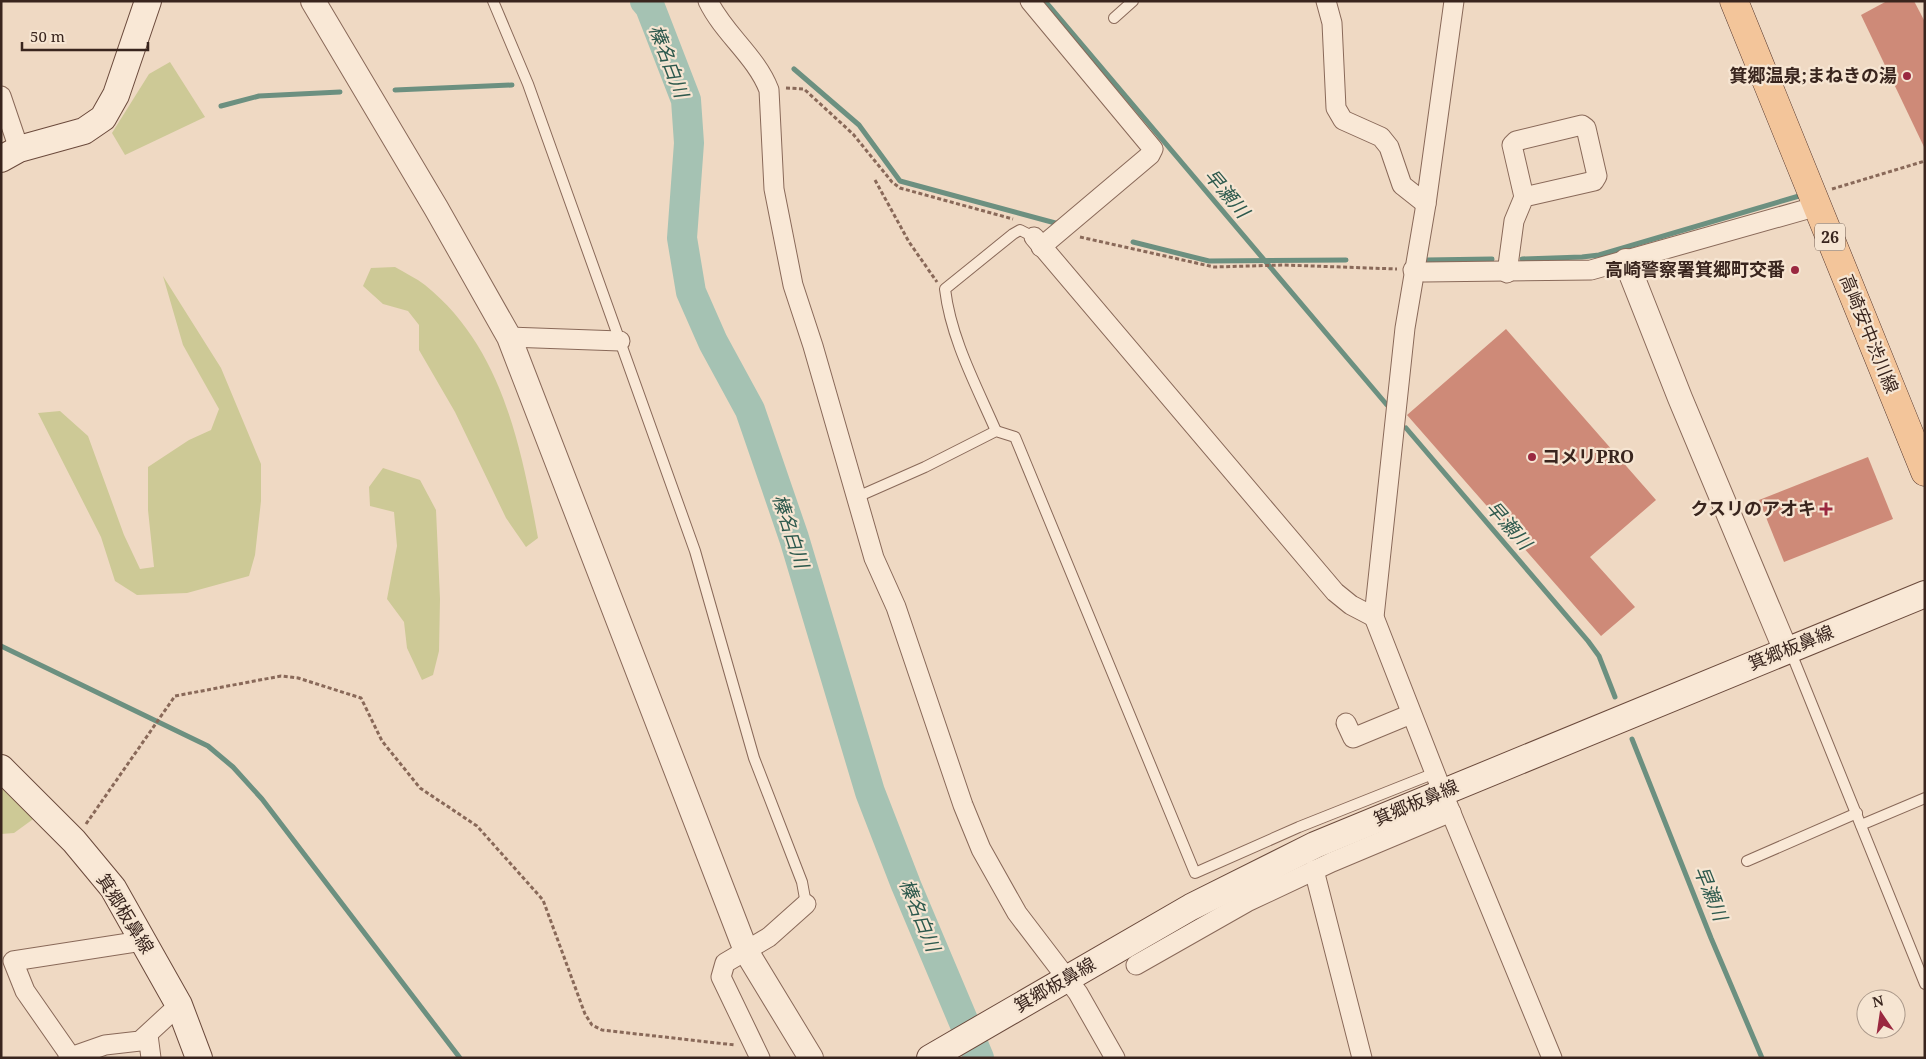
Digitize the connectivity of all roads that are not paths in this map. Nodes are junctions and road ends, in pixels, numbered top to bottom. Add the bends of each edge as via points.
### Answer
1 (148, 1) edge
2 (313, 1) edge
3 (492, 1) edge
4 (708, 1) edge
5 (1030, 1) edge
6 (1133, 1) edge
7 (1326, 1) edge
8 (1454, 1) edge
9 (1734, 1) edge
10 (1114, 18) dead end
11 (1, 96) edge
12 (10, 154) edge
13 (1524, 197) junction
14 (1823, 198) junction
15 (1426, 204) junction
16 (1037, 242) junction
17 (1626, 261) junction
18 (1409, 270) junction
19 (1507, 272) junction
20 (509, 337) junction
21 (620, 341) junction
22 (996, 431) junction
23 (1925, 472) edge
24 (858, 497) junction
25 (1925, 594) edge
26 (1374, 617) junction
27 (1786, 650) junction
28 (1411, 714) junction
29 (1346, 723) dead end
30 (1, 768) edge
31 (1443, 792) junction
32 (1925, 798) edge
33 (1857, 813) junction
34 (1861, 825) junction
35 (1746, 861) dead end
36 (1314, 870) junction
37 (806, 904) joint
38 (142, 941) junction
39 (746, 951) junction
40 (1136, 965) dead end
41 (1061, 981) junction
42 (1925, 984) edge
43 (180, 1004) junction
44 (148, 1035) junction
45 (69, 1057) edge
46 (150, 1058) edge
47 (199, 1058) edge
48 (760, 1058) edge
49 (811, 1058) edge
50 (930, 1058) edge
51 (1115, 1058) edge
52 (1362, 1058) edge
53 (1552, 1058) edge

1 - 12 main road via 116,95 103,118 84,131
2 - 20 street
3 - 21 lane via 528,84
4 - 24 street via 717,19 765,79 769,90 774,189 792,285
5 - 16 street via 1153,149 1150,155
6 - 10 lane
7 - 15 street via 1332,23 1336,108 1343,120 1382,137 1389,147 1402,185
8 - 15 street
9 - 14 main road, 高崎安中渋川線 / 26
11 - 12 street
13 - 13 street via 1512,145 1516,141 1582,125 1586,128 1597,176 1594,181
13 - 19 street via 1514,221
14 - 17 street
14 - 23 main road, 高崎安中渋川線 / 26
15 - 18 street
16 - 22 lane via 1020,230 945,289 961,351
16 - 26 street via 1335,592
17 - 19 street via 1591,270
17 - 27 street
18 - 19 street
18 - 26 street
20 - 21 street
20 - 39 street
21 - 37 lane via 695,550 754,758 802,882
22 - 24 lane
22 - 31 lane via 1015,437 1195,872 1299,827
24 - 41 street via 874,558 896,607 981,850
25 - 27 main road, 箕郷板鼻線
26 - 28 street
27 - 31 main road, 箕郷板鼻線
27 - 33 lane via 1794,660
28 - 29 street via 1353,738
28 - 31 street
30 - 38 main road, 箕郷板鼻線 via 74,841 113,888
31 - 36 street
31 - 41 main road, 箕郷板鼻線 via 1254,874
31 - 53 street
32 - 34 lane
33 - 34 lane
33 - 35 lane
34 - 42 lane
36 - 40 street via 1247,902
36 - 52 street
37 - 39 street via 769,937
38 - 43 main road, 箕郷板鼻線
38 - 45 street via 13,961 25,991
39 - 48 street via 724,963 721,977
39 - 49 street
41 - 50 main road, 箕郷板鼻線
41 - 51 street
43 - 44 street
43 - 47 main road, 箕郷板鼻線
44 - 45 street via 140,1041 115,1043
44 - 46 street

